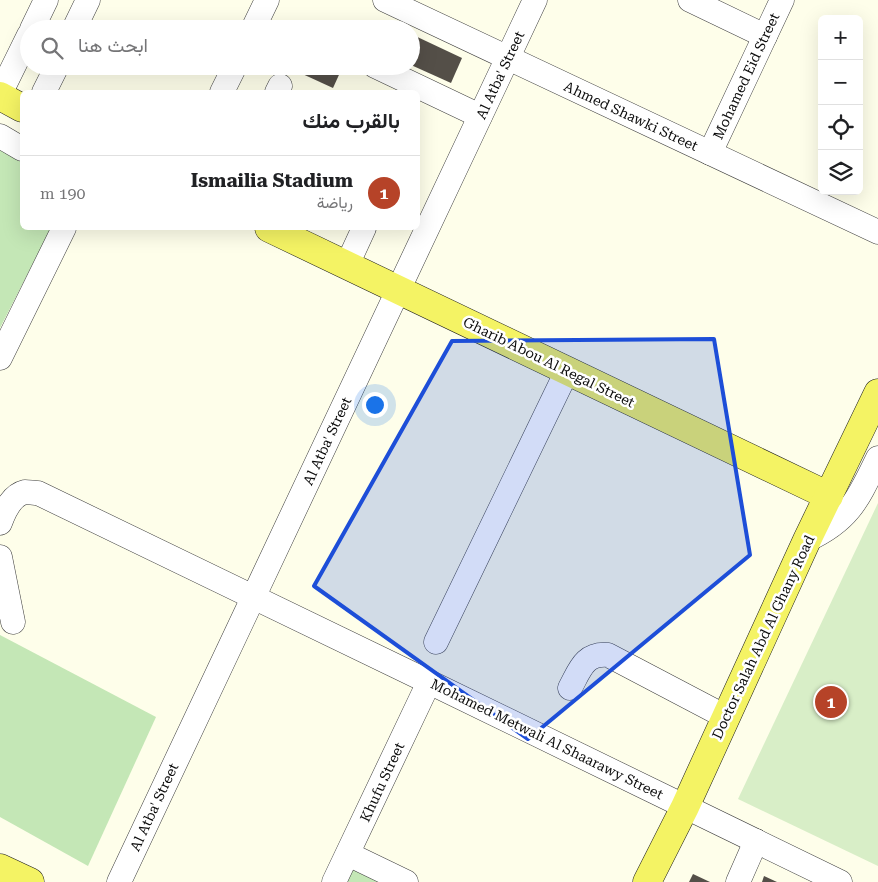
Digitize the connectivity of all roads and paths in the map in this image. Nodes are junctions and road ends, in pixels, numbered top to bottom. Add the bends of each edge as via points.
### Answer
1 (46, 0) edge
2 (88, 0) edge
3 (267, 0) edge
4 (535, 0) edge
5 (690, 0) edge
6 (782, 0) edge
7 (391, 2) edge
8 (36, 20) edge
9 (78, 20) edge
10 (257, 20) edge
11 (765, 36) junction
12 (20, 54) edge
13 (507, 58) junction
14 (52, 75) edge
15 (230, 75) edge
16 (394, 75) edge
17 (45, 90) edge
18 (223, 90) edge
19 (0, 95) edge
20 (20, 107) edge
21 (480, 116) junction
22 (0, 136) edge
23 (20, 148) edge
24 (710, 153) junction
25 (63, 230) edge
26 (280, 230) edge
27 (363, 230) edge
28 (878, 232) edge
29 (301, 234) edge
30 (347, 265) junction
31 (398, 290) junction
32 (0, 358) edge
33 (567, 371) junction
34 (878, 393) edge
35 (878, 458) edge
36 (829, 496) junction
37 (0, 524) edge
38 (807, 540) junction
39 (0, 558) edge
40 (253, 597) junction
41 (13, 622) dead end
42 (436, 642) dead end
43 (429, 682) junction
44 (570, 688) dead end
45 (726, 716) junction
46 (685, 807) junction
47 (756, 841) junction
48 (348, 854) junction
49 (829, 880) edge
50 (119, 882) edge
51 (334, 882) edge
52 (406, 882) edge
53 (647, 882) edge
54 (738, 882) edge

1 - 8 street
2 - 9 street
3 - 10 street
4 - 13 street, Al Atba' Street
5 - 11 street
6 - 11 street, Mohamed Eid Street
7 - 13 street, Ahmed Shawki Street
11 - 24 street, Mohamed Eid Street
12 - 19 street
13 - 21 street, Al Atba' Street
13 - 24 street, Ahmed Shawki Street
14 - 17 street
15 - 18 street
16 - 21 street
19 - 20 main road
21 - 31 street, Al Atba' Street
22 - 23 street
24 - 28 street, Ahmed Shawki Street
25 - 32 street
26 - 29 main road, Gharib Abou Al Regal Street
27 - 30 street
29 - 30 main road, Gharib Abou Al Regal Street
30 - 31 main road, Gharib Abou Al Regal Street
31 - 33 main road, Gharib Abou Al Regal Street
31 - 40 street, Al Atba' Street
33 - 36 main road, Gharib Abou Al Regal Street
33 - 42 street
34 - 36 main road, Doctor Salah Abd Al Ghany Road
35 - 38 street via 863,490 845,515 821,534
36 - 38 main road, Doctor Salah Abd Al Ghany Road
37 - 40 street, Mohamed Metwali Al Shaarawy Street via 14,498 25,492 38,493
38 - 45 main road, Doctor Salah Abd Al Ghany Road
39 - 41 street
40 - 43 street, Mohamed Metwali Al Shaarawy Street
40 - 50 street, Al Atba' Street
43 - 46 street, Mohamed Metwali Al Shaarawy Street
43 - 48 street, Khufu Street
44 - 45 street via 585,662 591,657 608,655
45 - 46 main road, Doctor Salah Abd Al Ghany Road
46 - 47 street, Mohamed Metwali Al Shaarawy Street
46 - 53 main road, Doctor Salah Abd Al Ghany Road
47 - 49 street, Mohamed Metwali Al Shaarawy Street
47 - 54 street
48 - 51 street, Khufu Street
48 - 52 street

